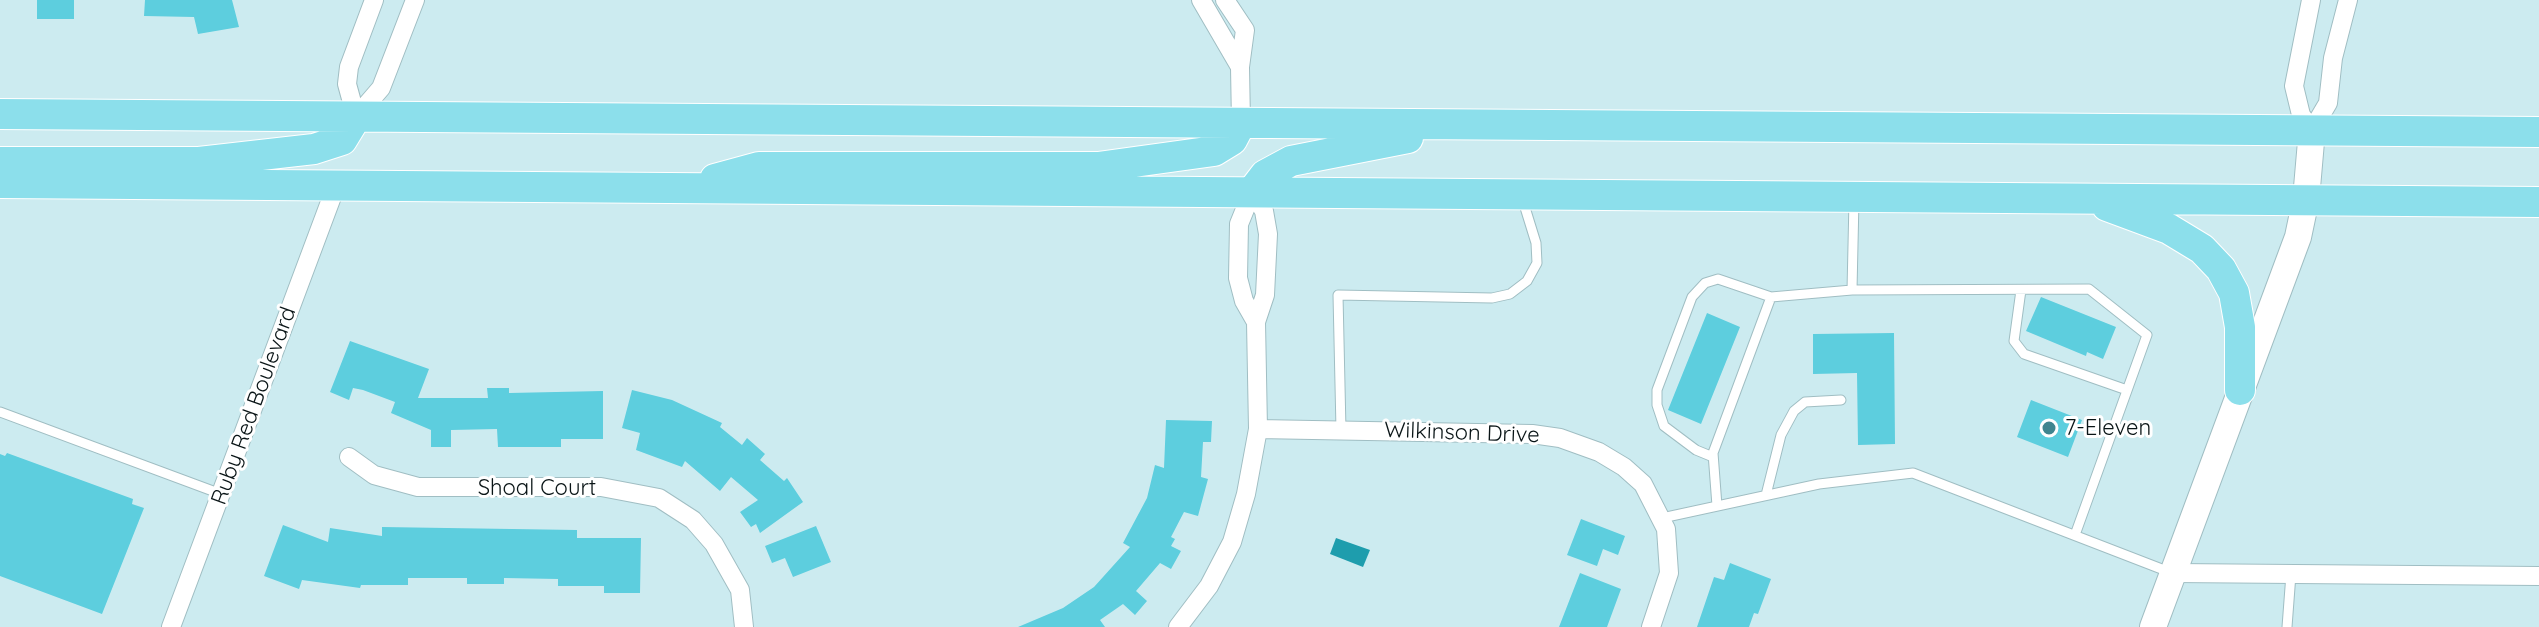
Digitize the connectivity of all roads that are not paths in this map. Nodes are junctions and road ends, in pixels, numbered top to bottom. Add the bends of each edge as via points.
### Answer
1 (374, 0) edge
2 (415, 0) edge
3 (1201, 0) edge
4 (1225, 0) edge
5 (2311, 0) edge
6 (2348, 0) edge
7 (1240, 67) junction
8 (0, 114) edge
9 (356, 117) junction
10 (1241, 123) junction
11 (1465, 126) junction
12 (2312, 130) junction
13 (2539, 132) edge
14 (0, 162) edge
15 (0, 183) edge
16 (336, 186) junction
17 (700, 188) junction
18 (1252, 192) junction
19 (1520, 194) junction
20 (1855, 197) junction
21 (2086, 199) junction
22 (2306, 199) junction
23 (2539, 202) edge
24 (1852, 290) junction
25 (2021, 290) junction
26 (1771, 297) junction
27 (1256, 322) junction
28 (2127, 390) junction
29 (2240, 390) junction
30 (1841, 400) dead end
31 (0, 412) edge
32 (1258, 429) junction
33 (1341, 430) junction
34 (349, 457) dead end
35 (1713, 457) junction
36 (221, 494) junction
37 (1766, 495) junction
38 (1717, 506) junction
39 (1662, 518) junction
40 (2075, 535) junction
41 (2173, 573) junction
42 (2291, 574) junction
43 (2539, 576) edge
44 (171, 627) edge
45 (744, 627) edge
46 (1178, 627) edge
47 (1651, 627) edge
48 (2153, 627) edge
49 (2287, 627) edge

1 - 9 street via 349,67 347,84
2 - 9 street via 381,88
3 - 7 street
4 - 7 street via 1245,30
5 - 12 street via 2294,86 2301,115
6 - 12 street via 2328,103
7 - 10 street
8 - 9 highway
9 - 10 highway
9 - 14 highway via 342,140 314,149 199,162
10 - 11 highway
10 - 17 highway via 1225,147 1202,155 1079,169 759,167 725,174
11 - 12 highway
11 - 18 highway via 1291,161 1265,175
12 - 13 highway
12 - 22 main road
15 - 16 highway
16 - 17 highway
16 - 36 street, Ruby Red Boulevard
17 - 18 highway
18 - 19 highway
18 - 27 street via 1264,211 1268,234 1265,295
18 - 27 street via 1239,224 1238,278
19 - 20 highway
19 - 33 lane via 1537,263 1527,281 1510,294 1338,295
20 - 21 highway
20 - 24 lane
21 - 22 highway
21 - 29 highway via 2169,229 2202,249 2221,269 2234,293 2240,327
22 - 23 highway
22 - 29 main road via 2298,237
24 - 25 lane
24 - 26 lane
25 - 28 lane via 2014,341 2024,354
25 - 28 lane via 2089,289 2147,335
26 - 35 lane
26 - 35 lane via 1718,279 1705,283 1692,297 1657,390 1664,426
27 - 32 street
28 - 40 lane
29 - 41 main road
30 - 37 lane via 1805,402 1794,411 1781,435
31 - 36 lane
32 - 33 street, Wilkinson Drive
32 - 46 street via 1232,542 1209,586
33 - 39 street, Wilkinson Drive via 1560,438 1624,467 1643,484
34 - 45 street, Shoal Court via 374,475 418,487 629,490 677,506 714,544 740,590
35 - 38 lane
36 - 44 street, Ruby Red Boulevard
37 - 38 lane
37 - 40 lane via 1913,473
38 - 39 lane
39 - 47 street, Wilkinson Drive via 1671,562
40 - 41 lane
41 - 42 street
41 - 48 main road
42 - 43 street
42 - 49 lane

